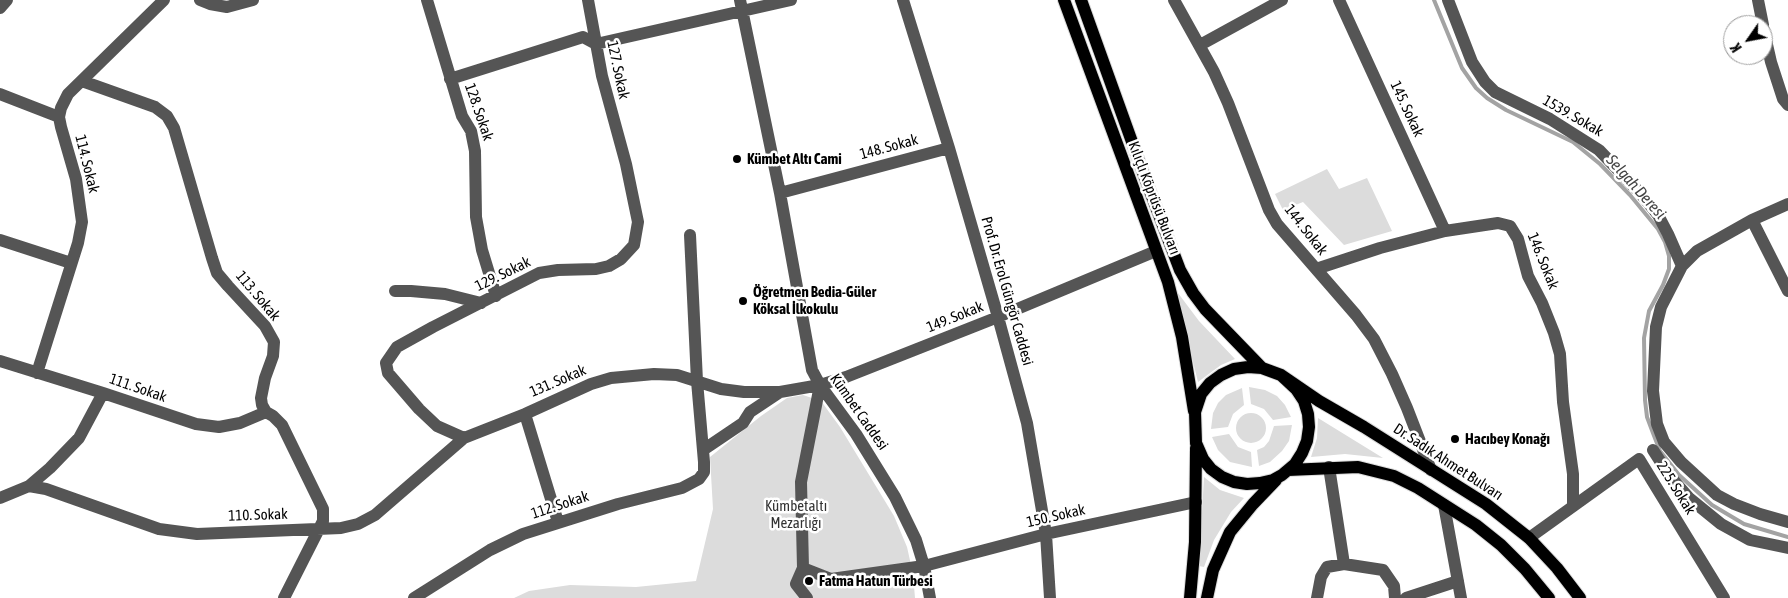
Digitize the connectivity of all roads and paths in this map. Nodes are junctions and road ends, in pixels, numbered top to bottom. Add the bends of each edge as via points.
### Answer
1 (7, 0) edge
2 (164, 0) edge
3 (200, 0) edge
4 (253, 0) edge
5 (427, 0) edge
6 (588, 0) edge
7 (791, 0) edge
8 (903, 0) edge
9 (1064, 0) edge
10 (1081, 0) edge
11 (1174, 0) edge
12 (1282, 0) edge
13 (1339, 0) edge
14 (1448, 0) edge
15 (1758, 0) edge
16 (741, 5) edge
17 (0, 8) edge
18 (1761, 15) edge
19 (596, 44) junction
20 (1200, 45) junction
21 (1772, 65) edge
22 (450, 79) junction
23 (82, 81) junction
24 (0, 94) edge
25 (1788, 105) edge
26 (59, 117) junction
27 (620, 147) joint
28 (949, 148) junction
29 (780, 194) junction
30 (1788, 204) edge
31 (1752, 220) junction
32 (1445, 231) junction
33 (690, 235) dead end
34 (0, 240) edge
35 (1156, 251) junction
36 (71, 263) junction
37 (1682, 266) junction
38 (1316, 269) junction
39 (395, 291) dead end
40 (1788, 291) edge
41 (496, 296) junction
42 (481, 303) junction
43 (998, 317) junction
44 (0, 361) edge
45 (1262, 368) junction
46 (37, 372) junction
47 (1281, 375) junction
48 (697, 381) junction
49 (820, 385) junction
50 (780, 392) junction
51 (103, 393) junction
52 (266, 412) junction
53 (1195, 412) junction
54 (525, 414) junction
55 (464, 438) junction
56 (1664, 442) junction
57 (1196, 443) junction
58 (703, 450) junction
59 (1653, 450) junction
60 (1639, 459) junction
61 (1329, 467) junction
62 (1431, 470) junction
63 (1285, 472) junction
64 (29, 486) junction
65 (0, 498) edge
66 (1196, 502) junction
67 (1444, 505) junction
68 (1573, 506) junction
69 (558, 522) junction
70 (1788, 522) edge
71 (320, 530) junction
72 (1046, 534) junction
73 (1529, 538) junction
74 (1788, 548) edge
75 (1344, 564) junction
76 (924, 566) junction
77 (803, 568) junction
78 (1458, 582) junction
79 (1545, 596) edge
80 (284, 598) edge
81 (414, 598) edge
82 (807, 598) edge
83 (930, 598) edge
84 (1050, 598) edge
85 (1190, 598) edge
86 (1206, 598) edge
87 (1317, 598) edge
88 (1395, 598) edge
89 (1406, 598) edge
90 (1461, 598) edge
91 (1580, 598) edge
92 (1724, 598) edge

1 - 17 street
2 - 23 street
3 - 4 street via 227,7
5 - 22 street, 128. Sokak
6 - 19 street, 127. Sokak
7 - 16 street
8 - 28 street, Prof. Dr. Erol Güngör Caddesi
9 - 35 main road, Kılıçlı Köprüsü Bulvarı
10 - 45 main road, Kılıçlı Köprüsü Bulvarı via 1180,270 1205,309
11 - 20 street, 144. Sokak
12 - 20 street
13 - 32 street, 145. Sokak
14 - 37 street, 1539. Sokak via 1472,62 1486,82 1495,92 1550,119 1599,150 1658,215
15 - 18 street
16 - 19 street
16 - 29 street, Kümbet Caddesi
19 - 22 street via 583,37
19 - 27 street, 127. Sokak
20 - 38 street, 144. Sokak via 1228,103 1277,224
21 - 25 street
22 - 41 street, 128. Sokak via 462,116 471,131 475,152 476,217
23 - 26 street via 64,100
23 - 52 street, 113. Sokak via 154,107 167,116 174,128 217,272 265,326 274,342 261,398
24 - 26 street
26 - 36 street, 114. Sokak via 76,179 82,222
27 - 41 street, 129. Sokak via 638,222 634,245 609,266 539,273
28 - 29 street, 148. Sokak
28 - 43 street, Prof. Dr. Erol Güngör Caddesi
29 - 49 street, Kümbet Caddesi via 812,370
30 - 31 street
31 - 37 street via 1697,251
31 - 40 street
32 - 38 street, 146. Sokak
32 - 68 street, 146. Sokak via 1498,223 1510,226 1518,239 1528,276 1542,303 1560,354 1573,474
33 - 48 street, 112. Sokak
34 - 36 street
35 - 43 street, 149. Sokak
35 - 53 main road, Kılıçlı Köprüsü Bulvarı via 1176,307
36 - 46 street, 114. Sokak
37 - 56 street via 1661,307 1656,328 1654,410
38 - 62 street, 144. Sokak via 1374,340 1392,374
39 - 42 street via 444,294
41 - 42 street, 129. Sokak
42 - 55 street, 129. Sokak via 397,346 386,363 393,380 419,409 437,426
43 - 49 street, 149. Sokak
43 - 72 street, Prof. Dr. Erol Güngör Caddesi via 1026,423
44 - 46 street, 111. Sokak
45 - 47 main road
45 - 53 main road via 1241,368 1221,375 1201,394
46 - 51 street, 111. Sokak
47 - 62 main road, Dr. Sadık Ahmet Bulvarı
47 - 63 main road via 1304,401 1309,427 1302,453
48 - 50 street, 131. Sokak via 736,391
48 - 54 street, 131. Sokak via 677,375 654,374 611,378
48 - 58 street, 112. Sokak
49 - 50 street
49 - 76 street, Kümbet Caddesi via 884,477 916,540
49 - 77 street via 801,482
50 - 58 street
51 - 52 street, 111. Sokak via 196,424 219,427 240,423
51 - 64 street via 79,438
52 - 71 street via 282,425 323,509 324,521
53 - 57 main road
54 - 55 street, 131. Sokak
54 - 69 street
55 - 71 street, 110. Sokak via 375,515 358,524
56 - 59 street
56 - 70 street via 1717,494 1734,504
57 - 63 main road via 1212,469 1234,482 1260,483
57 - 66 main road
58 - 69 street, 112. Sokak via 704,472 691,485
59 - 60 street
59 - 74 street via 1689,498 1721,524 1750,540
60 - 68 street, 225. Sokak
60 - 92 street, 225. Sokak
61 - 63 main road
61 - 67 main road via 1358,467 1394,476
61 - 75 street
62 - 73 main road, Dr. Sadık Ahmet Bulvarı via 1486,504
63 - 86 main road via 1230,532 1213,570
64 - 65 street
64 - 71 street, 110. Sokak via 160,529 197,534
66 - 72 street, 150. Sokak
66 - 85 main road
67 - 78 street
67 - 79 main road via 1501,545
68 - 73 street, 225. Sokak
69 - 81 street, 112. Sokak via 505,542
71 - 80 street
72 - 76 street, 150. Sokak
72 - 84 street, Prof. Dr. Erol Güngör Caddesi
73 - 91 main road, Dr. Sadık Ahmet Bulvarı
75 - 87 street via 1327,567 1321,577
75 - 88 street via 1383,570 1394,586
76 - 77 street, 150. Sokak via 831,578
76 - 83 street, Kümbet Caddesi
77 - 82 street via 796,584
78 - 89 street
78 - 90 street

